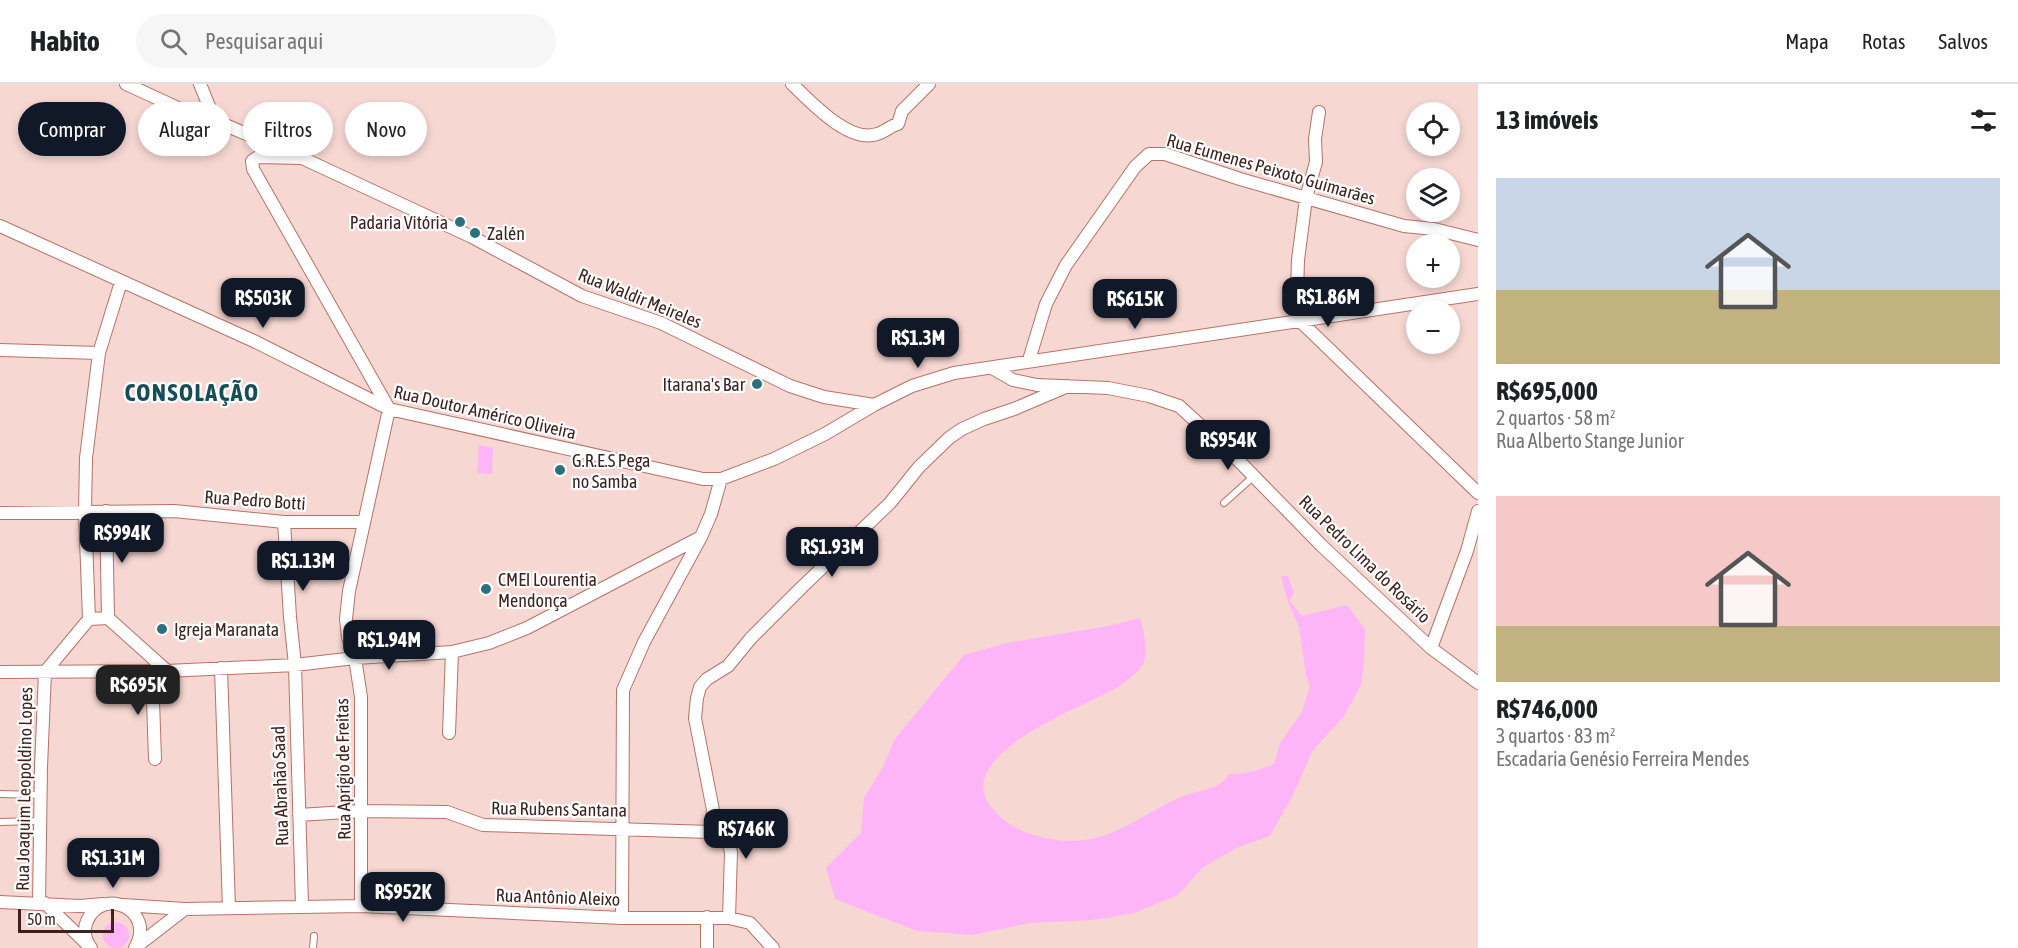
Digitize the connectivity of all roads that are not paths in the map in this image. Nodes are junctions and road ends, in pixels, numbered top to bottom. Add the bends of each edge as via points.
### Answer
1 (126, 84) edge
2 (200, 84) edge
3 (792, 84) edge
4 (930, 84) edge
5 (165, 102) edge
6 (207, 102) edge
7 (1318, 112) dead end
8 (231, 128) edge
9 (302, 158) junction
10 (1306, 198) junction
11 (0, 226) edge
12 (1478, 240) edge
13 (121, 282) junction
14 (1478, 294) edge
15 (1299, 320) junction
16 (0, 350) edge
17 (99, 353) junction
18 (1029, 360) junction
19 (992, 368) junction
20 (1068, 386) junction
21 (874, 405) junction
22 (389, 409) junction
23 (1254, 476) junction
24 (721, 479) junction
25 (1478, 493) edge
26 (1224, 503) dead end
27 (105, 511) junction
28 (1478, 511) edge
29 (85, 512) junction
30 (0, 513) edge
31 (284, 522) junction
32 (363, 522) junction
33 (701, 537) junction
34 (108, 618) junction
35 (89, 619) junction
36 (1431, 648) junction
37 (452, 652) junction
38 (355, 658) junction
39 (295, 665) junction
40 (221, 668) junction
41 (152, 671) junction
42 (167, 671) junction
43 (0, 672) edge
44 (45, 672) junction
45 (1478, 683) edge
46 (449, 733) dead end
47 (155, 759) dead end
48 (0, 794) edge
49 (41, 795) junction
50 (362, 811) junction
51 (299, 815) junction
52 (40, 821) junction
53 (0, 822) edge
54 (621, 828) junction
55 (711, 832) junction
56 (0, 902) edge
57 (42, 903) junction
58 (107, 904) junction
59 (123, 905) junction
60 (302, 906) junction
61 (362, 906) junction
62 (229, 908) junction
63 (185, 909) junction
64 (707, 917) junction
65 (622, 918) junction
66 (729, 918) junction
67 (314, 936) dead end
68 (90, 946) edge
69 (135, 947) edge
70 (313, 948) edge
71 (707, 948) edge
72 (773, 948) edge

1 - 5 street, Rua Waldir Meireles
2 - 6 street
3 - 4 street via 844,128 862,135 877,134 898,124 902,111
7 - 10 street via 1316,162
8 - 9 street, Rua Waldir Meireles
9 - 21 street, Rua Waldir Meireles via 472,237 582,296 661,322 790,386 832,399
9 - 22 street, Rua Waldir Meireles via 258,157 252,161
10 - 12 street, Rua Eumenes Peixoto Guimarães via 1404,226
10 - 15 street via 1298,260
10 - 18 street, Rua Eumenes Peixoto Guimarães via 1164,154 1149,154 1066,265 1046,304
11 - 13 street, Rua Doutor Américo Oliveira
13 - 17 street
13 - 22 street, Rua Doutor Américo Oliveira via 256,342
14 - 15 street, Rua Doutor Américo Oliveira
15 - 18 street, Rua Doutor Américo Oliveira
15 - 25 street
16 - 17 street
17 - 29 street
18 - 19 street, Rua Doutor Américo Oliveira
19 - 20 street, Rua Pedro Lima do Rosário via 1013,380
19 - 21 street, Rua Doutor Américo Oliveira via 954,373 912,386
20 - 23 street, Rua Pedro Lima do Rosário via 1119,390 1179,406
20 - 55 street via 973,424 949,438 728,666 700,687 695,718 713,810
21 - 24 street, Rua Doutor Américo Oliveira via 774,459
22 - 24 street, Rua Doutor Américo Oliveira via 666,472
22 - 32 street, Rua Aprígio de Freitas
23 - 26 lane
23 - 36 street, Rua Pedro Lima do Rosário
24 - 33 street
27 - 29 street, Rua Pedro Botti
27 - 31 street, Rua Pedro Botti via 174,511
27 - 34 street
28 - 36 street via 1472,547
29 - 30 street, Rua Pedro Botti
29 - 35 street
31 - 32 street, Rua Pedro Botti
31 - 39 street, Rua Abrahão Saad
32 - 38 street, Rua Aprígio de Freitas via 346,620
33 - 37 street via 527,628
33 - 54 street via 644,642 623,690
34 - 35 street
34 - 42 street
35 - 44 street, Rua Joaquim Leopoldino Lopes
36 - 45 street, Rua Pedro Lima do Rosário
37 - 38 street
37 - 46 street
38 - 39 street
38 - 50 street, Rua Aprígio de Freitas via 361,697
39 - 40 street
39 - 51 street, Rua Abrahão Saad
40 - 42 street
40 - 62 street
41 - 42 street
41 - 44 street
41 - 47 street
43 - 44 street
44 - 49 street, Rua Joaquim Leopoldino Lopes
48 - 49 lane
49 - 52 street, Rua Joaquim Leopoldino Lopes
50 - 51 street, Rua Rubens Santana
50 - 54 street, Rua Rubens Santana via 447,812 483,825
50 - 61 street, Rua Aprígio de Freitas
51 - 60 street, Rua Abrahão Saad
52 - 53 lane
52 - 57 street, Rua Joaquim Leopoldino Lopes
54 - 55 street, Rua Rubens Santana
54 - 65 street
55 - 66 street via 723,835 731,852
56 - 57 street
57 - 58 street
57 - 68 street
58 - 59 street, Rua Antônio Aleixo
58 - 68 street via 90,915 85,935
59 - 63 street, Rua Antônio Aleixo
59 - 69 street via 138,918 141,928
60 - 61 street, Rua Antônio Aleixo
60 - 62 street, Rua Antônio Aleixo
61 - 65 street, Rua Antônio Aleixo
62 - 63 street, Rua Antônio Aleixo
63 - 69 street
64 - 65 street, Rua Antônio Aleixo
64 - 66 street, Rua Antônio Aleixo
64 - 71 street
66 - 72 street, Rua Antônio Aleixo via 750,923
67 - 70 lane

